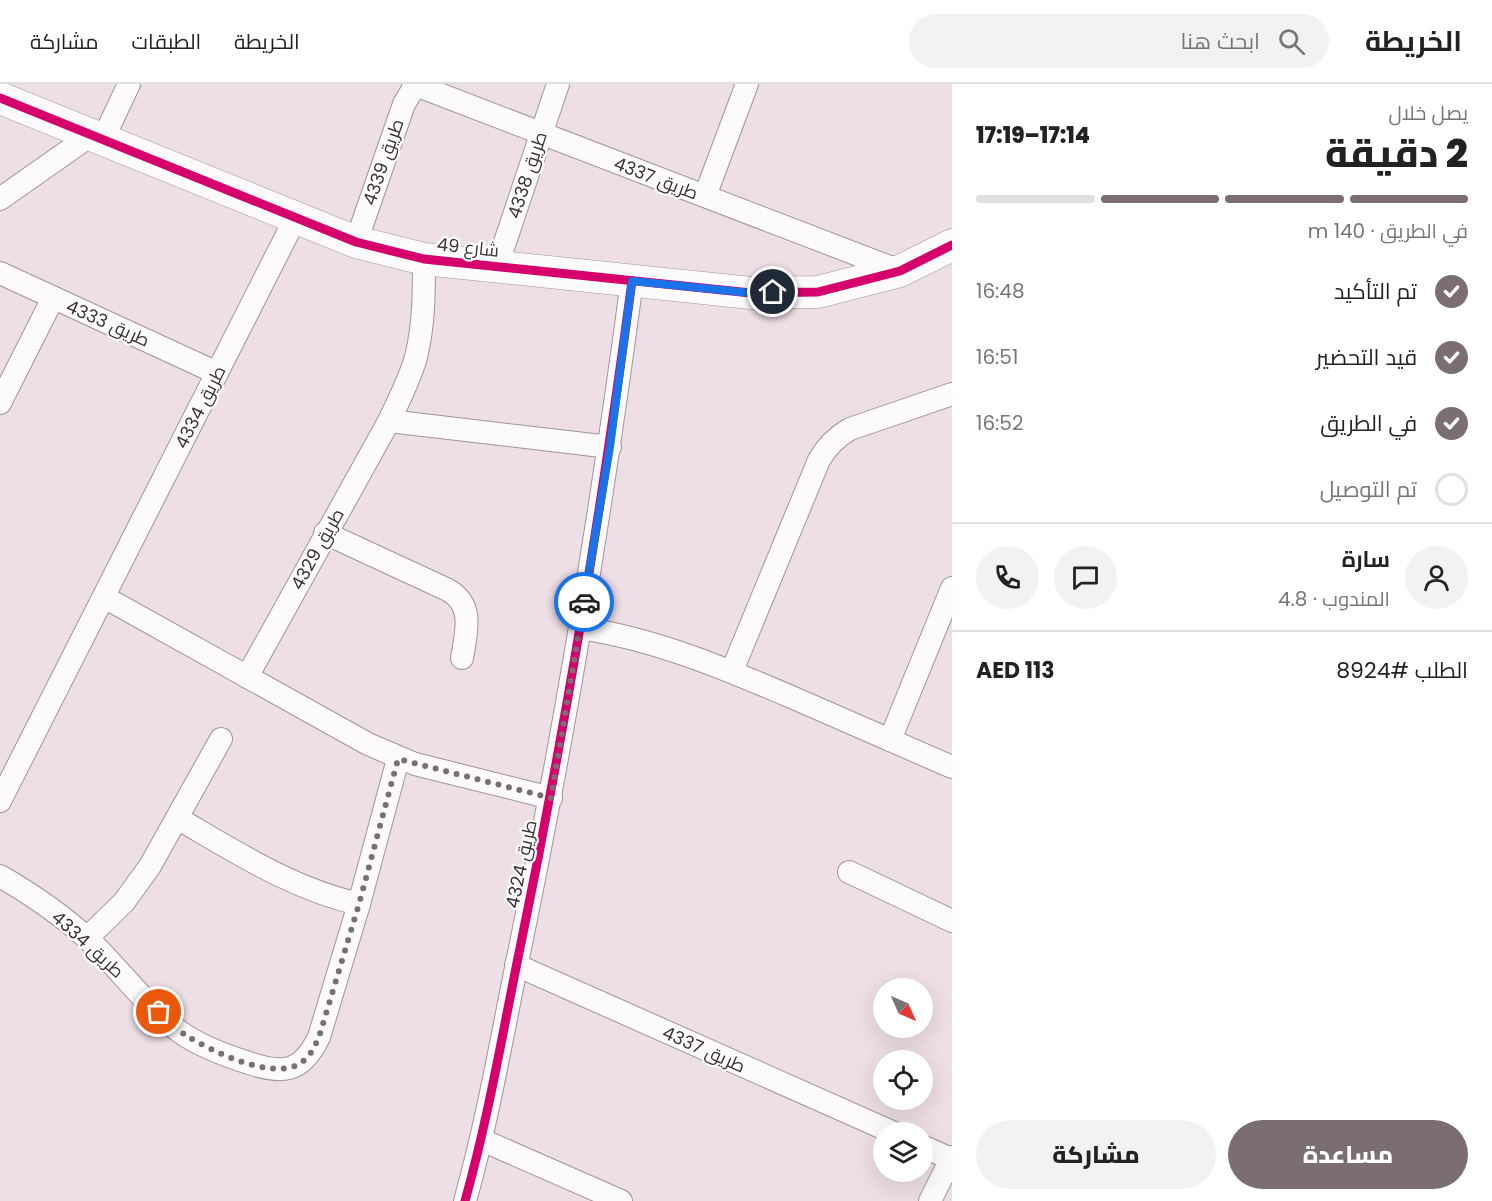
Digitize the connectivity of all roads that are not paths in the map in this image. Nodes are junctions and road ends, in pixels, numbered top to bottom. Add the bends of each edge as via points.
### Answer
1 (129, 84) edge
2 (415, 84) edge
3 (558, 84) edge
4 (747, 84) edge
5 (0, 99) edge
6 (540, 133) junction
7 (97, 137) junction
8 (705, 196) junction
9 (0, 199) edge
10 (296, 217) junction
11 (356, 242) junction
12 (952, 245) edge
13 (424, 259) junction
14 (497, 266) junction
15 (900, 270) junction
16 (0, 273) edge
17 (632, 281) junction
18 (53, 298) junction
19 (217, 373) junction
20 (952, 395) edge
21 (0, 403) edge
22 (389, 421) junction
23 (610, 447) junction
24 (325, 533) junction
25 (952, 588) edge
26 (104, 597) junction
27 (579, 628) junction
28 (462, 658) dead end
29 (732, 671) junction
30 (247, 677) junction
31 (221, 739) dead end
32 (890, 740) junction
33 (398, 759) junction
34 (952, 767) edge
35 (551, 798) junction
36 (0, 801) edge
37 (177, 818) junction
38 (849, 872) dead end
39 (0, 876) edge
40 (359, 904) junction
41 (952, 921) edge
42 (87, 938) junction
43 (516, 964) junction
44 (873, 1124) edge
45 (482, 1140) junction
46 (933, 1150) edge
47 (952, 1158) edge
48 (465, 1201) edge
49 (621, 1201) edge
50 (930, 1201) edge

1 - 7 street
2 - 6 street, طريق 4337
2 - 11 street, طريق 4339 via 404,104
3 - 6 street, طريق 4338
4 - 8 street
5 - 7 street, شارع 49
6 - 8 street, طريق 4337
6 - 14 street, طريق 4338
7 - 9 street
7 - 10 street, شارع 49
8 - 15 street, طريق 4337
10 - 11 street, شارع 49
10 - 19 street, طريق 4334
11 - 13 street, شارع 49
12 - 15 street, شارع 49
13 - 14 street, شارع 49
13 - 22 street, طريق 4329 via 422,329 416,358
14 - 17 street, شارع 49
15 - 17 street, شارع 49 via 818,292 751,293
16 - 18 street, طريق 4333
17 - 23 street, طريق 4324
18 - 19 street, طريق 4333
18 - 21 street
19 - 26 street, طريق 4334
20 - 29 street via 850,429 825,450
22 - 23 street
22 - 24 street, طريق 4329
23 - 27 street, طريق 4324
24 - 28 street via 459,597 468,616
24 - 30 street, طريق 4329
25 - 32 street
26 - 30 street
26 - 36 street, طريق 4334
27 - 29 street via 646,640
27 - 35 street, طريق 4324
29 - 32 street
30 - 33 street
31 - 37 street
32 - 34 street
33 - 35 street
33 - 40 street, طريق 4334
35 - 43 street, طريق 4324
37 - 40 street via 276,875 332,898
37 - 42 street via 138,885
38 - 41 street
39 - 42 street, طريق 4334 via 34,896
40 - 42 street, طريق 4334 via 311,1054 296,1066 278,1070 218,1053 185,1035
43 - 44 street, طريق 4337
43 - 45 street, طريق 4324
45 - 48 street, طريق 4324
45 - 49 street
46 - 47 street
47 - 50 street

